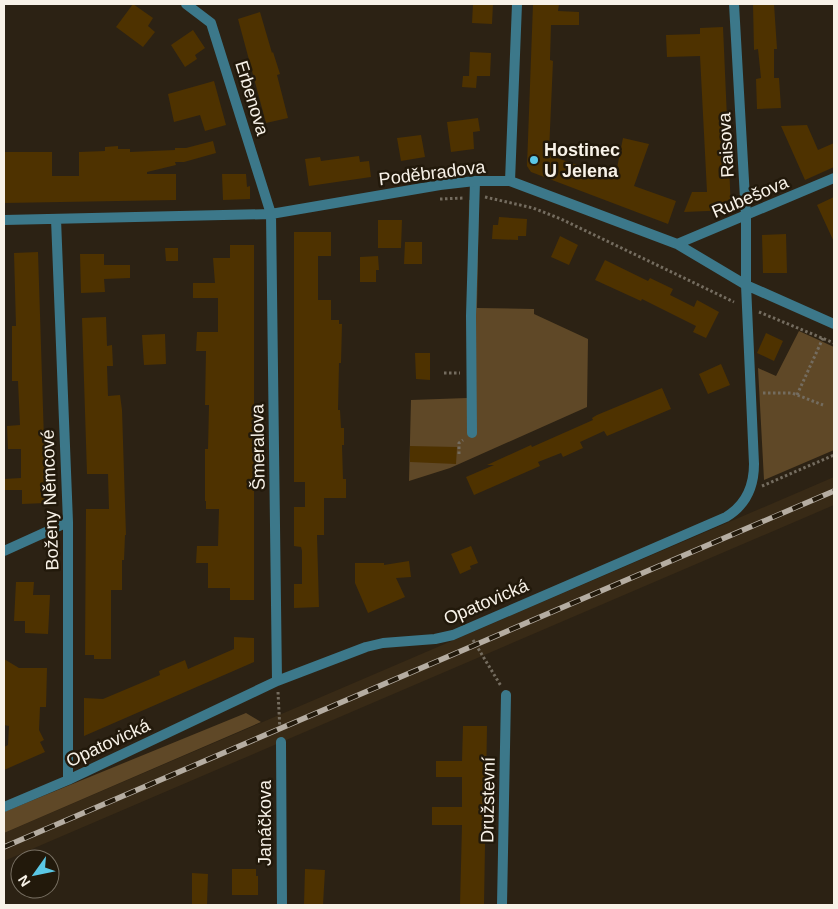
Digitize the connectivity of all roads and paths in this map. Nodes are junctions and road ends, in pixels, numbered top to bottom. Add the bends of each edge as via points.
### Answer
1 (186, 4) edge
2 (517, 4) edge
3 (734, 4) edge
4 (834, 178) edge
5 (474, 181) junction
6 (510, 181) junction
7 (474, 198) junction
8 (438, 199) dead end
9 (271, 214) junction
10 (746, 216) junction
11 (56, 219) junction
12 (4, 220) edge
13 (677, 244) junction
14 (746, 285) junction
15 (747, 307) junction
16 (834, 324) edge
17 (823, 338) junction
18 (834, 343) edge
19 (751, 393) junction
20 (797, 395) junction
21 (822, 406) dead end
22 (472, 433) dead end
23 (834, 454) edge
24 (750, 491) junction
25 (68, 522) junction
26 (4, 551) edge
27 (467, 628) junction
28 (277, 681) junction
29 (506, 695) joint
30 (281, 742) joint
31 (68, 780) junction
32 (4, 807) edge
33 (282, 905) edge
34 (502, 905) edge

1 - 9 street, Erbenova via 211,22
2 - 6 street
3 - 10 street, Raisova
4 - 10 street, Rubešova
5 - 6 street, Poděbradova
5 - 7 street
5 - 9 street, Poděbradova
6 - 13 street, Poděbradova
7 - 8 path
7 - 15 path via 508,201 561,219
7 - 22 street
9 - 11 street, Poděbradova
9 - 28 street, Šmeralova
10 - 13 street, Rubešova
10 - 14 street, Raisova
11 - 12 street, Poděbradova
11 - 25 street, Boženy Němcové
13 - 14 street, Poděbradova
14 - 15 street, Opatovická
14 - 16 street, Poděbradova
15 - 17 path
15 - 19 street, Opatovická
17 - 18 path
17 - 20 path
19 - 20 path
19 - 24 street, Opatovická via 754,475
20 - 21 path
23 - 24 path
24 - 27 street, Opatovická via 738,508 726,517
25 - 26 street
25 - 31 street, Boženy Němcové
27 - 28 street, Opatovická via 435,639 366,647
27 - 29 path
28 - 30 path
28 - 31 street, Opatovická
29 - 34 street, Družstevní
30 - 33 street, Janáčkova
31 - 32 street, Opatovická

